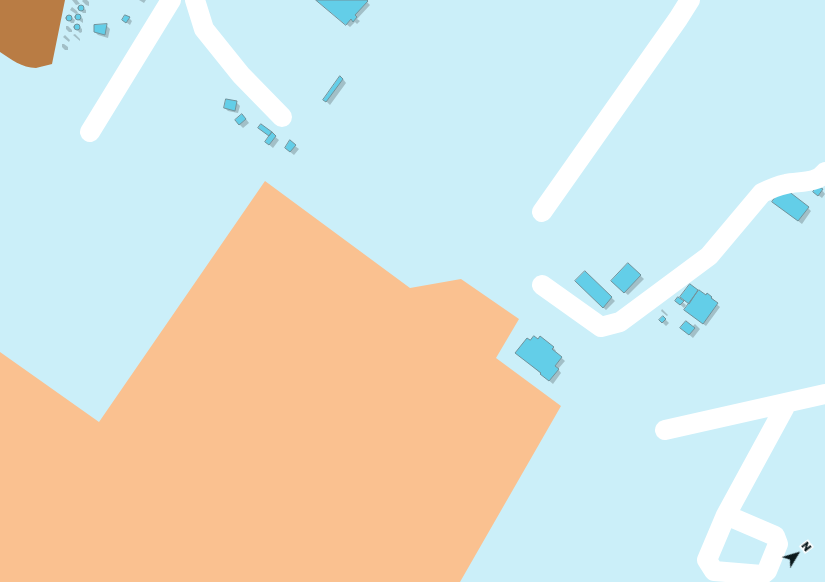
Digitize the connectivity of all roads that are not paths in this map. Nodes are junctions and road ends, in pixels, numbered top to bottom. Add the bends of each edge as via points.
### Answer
1 (171, 0) edge
2 (195, 0) edge
3 (690, 0) edge
4 (282, 117) dead end
5 (90, 132) dead end
6 (825, 172) edge
7 (542, 212) dead end
8 (542, 285) dead end
9 (825, 394) edge
10 (788, 402) junction
11 (665, 430) dead end
12 (726, 515) dead end

1 - 5 lane
2 - 4 lane via 204,29 241,75
3 - 7 lane
6 - 8 lane via 822,176 805,182 788,183 762,193 709,256 620,322 601,327
9 - 10 lane
10 - 11 lane
10 - 12 lane

